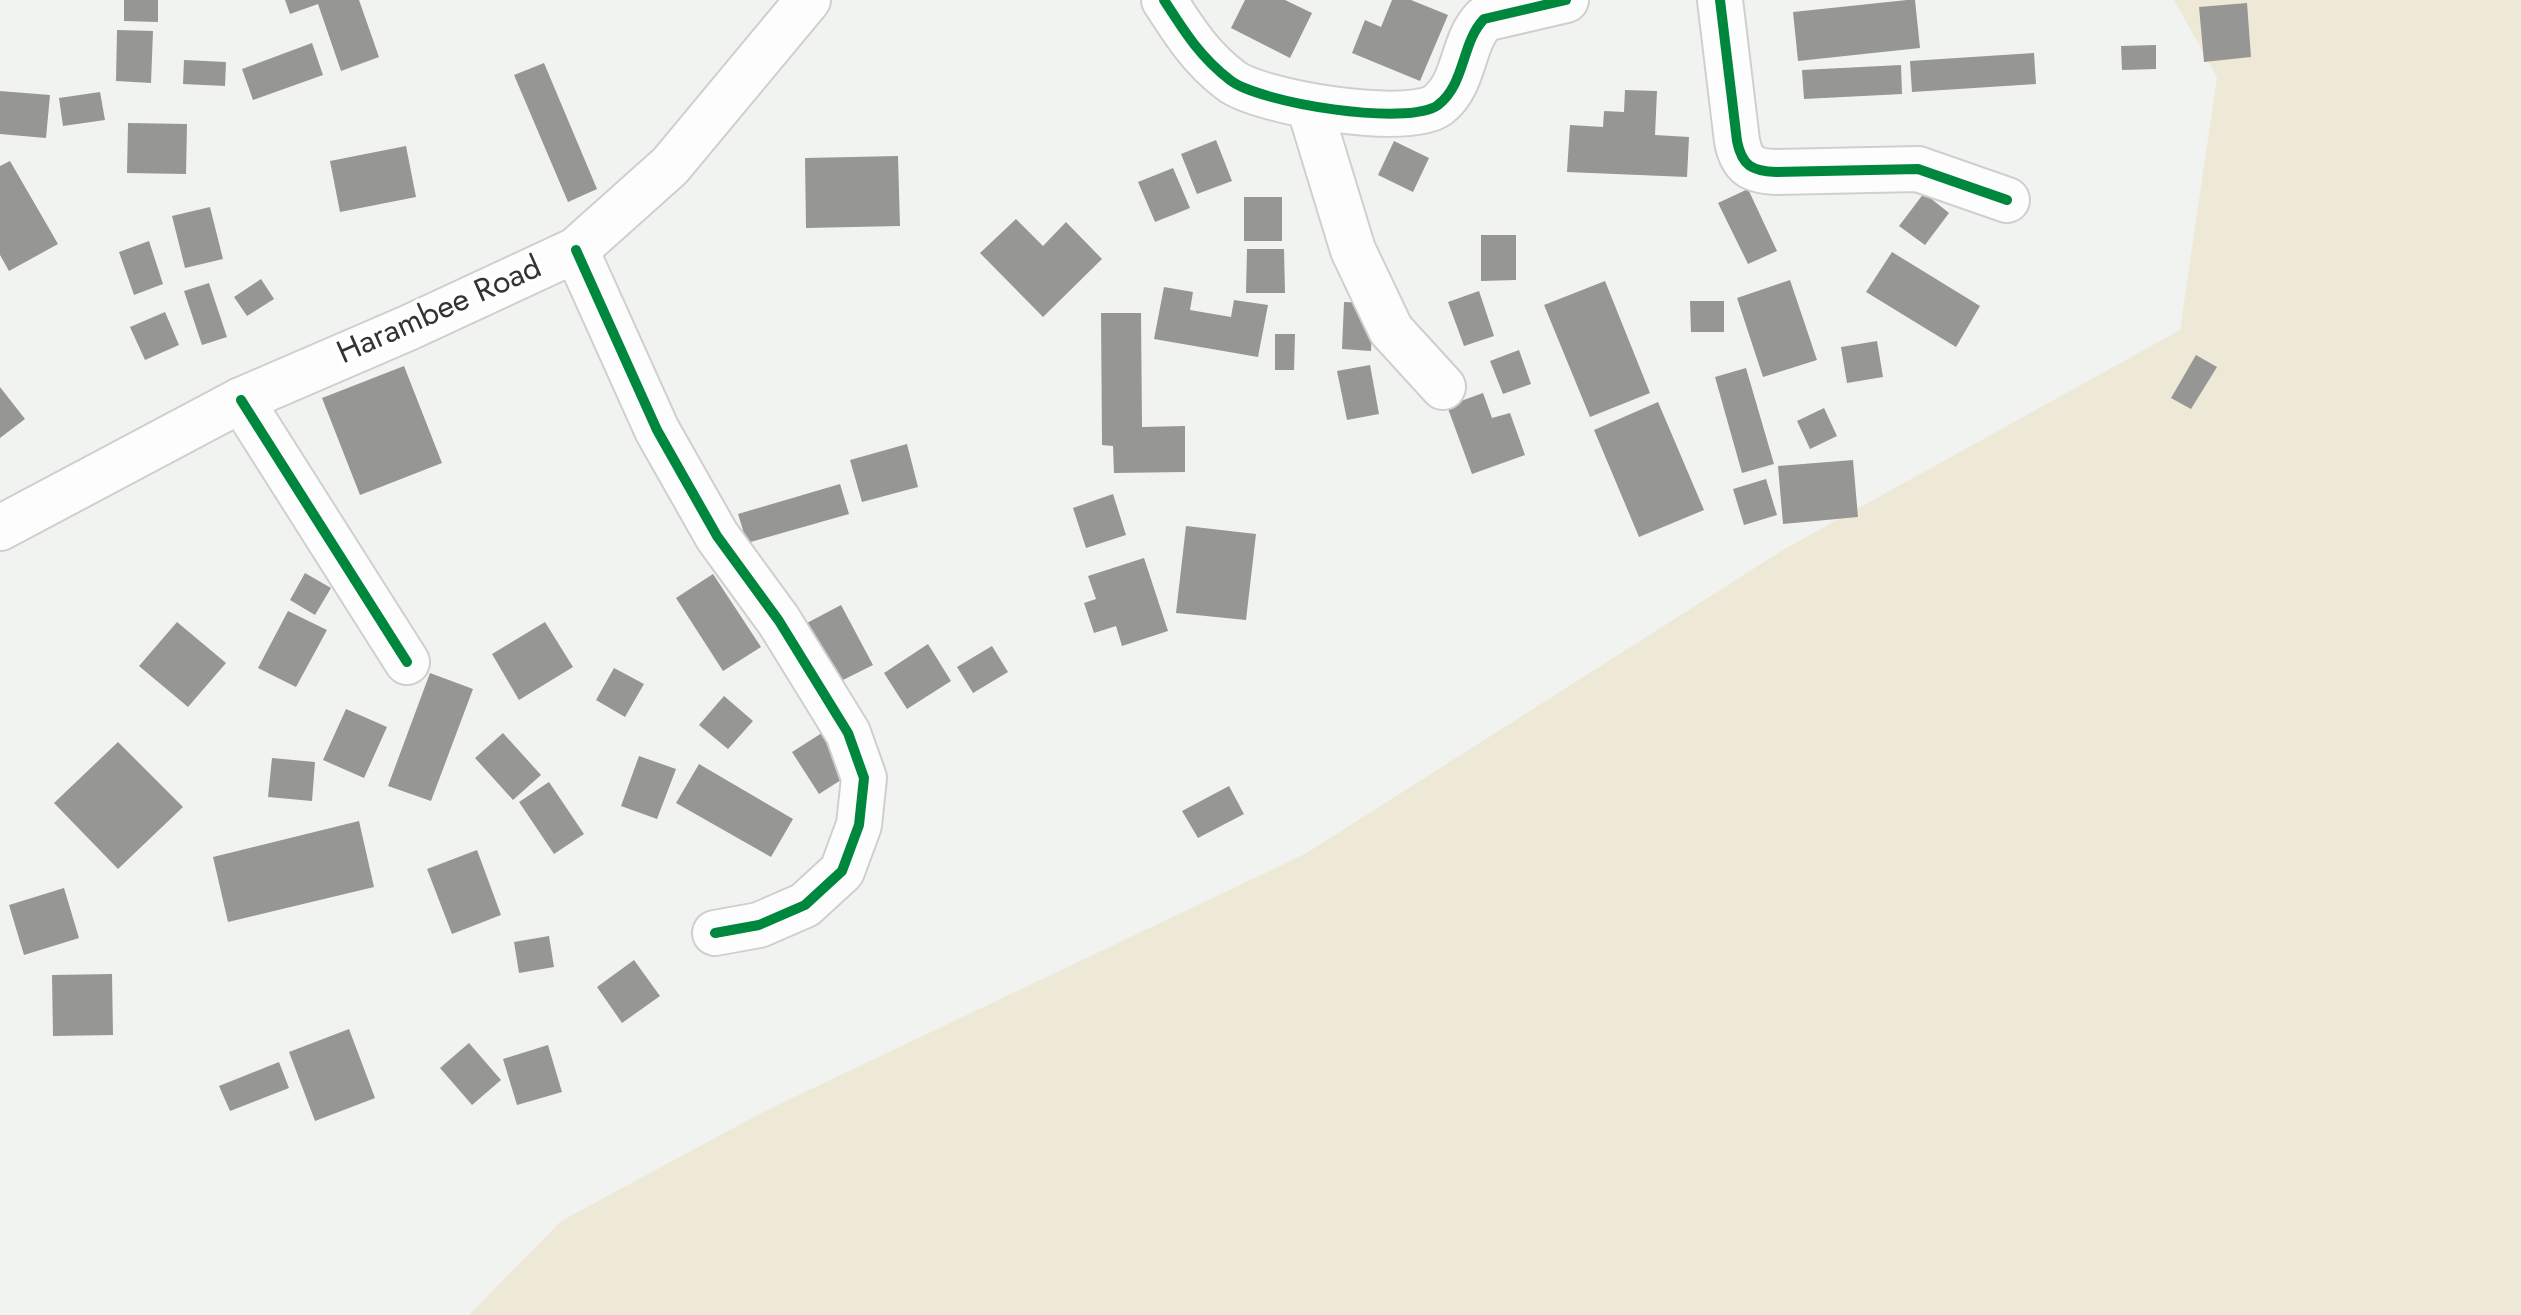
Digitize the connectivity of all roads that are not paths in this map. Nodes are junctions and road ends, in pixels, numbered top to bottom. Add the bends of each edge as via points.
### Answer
1 (808, 0) edge
2 (1164, 0) edge
3 (1566, 0) edge
4 (1720, 0) edge
5 (1309, 106) junction
6 (2007, 200) dead end
7 (576, 250) junction
8 (1443, 387) dead end
9 (241, 400) junction
10 (0, 528) edge
11 (407, 662) dead end
12 (715, 933) dead end

1 - 7 street, Harambee Road via 670,166
2 - 5 street via 1197,50 1232,83
3 - 5 street via 1484,19 1449,94 1435,107 1393,113
4 - 6 street via 1739,154 1747,165 1776,172 1918,169
5 - 8 street via 1353,250 1391,330
7 - 9 street, Harambee Road
7 - 12 street via 657,430 717,536 779,621 848,733 864,778 859,825 842,871 805,905 759,925
9 - 10 street, Harambee Road
9 - 11 street

